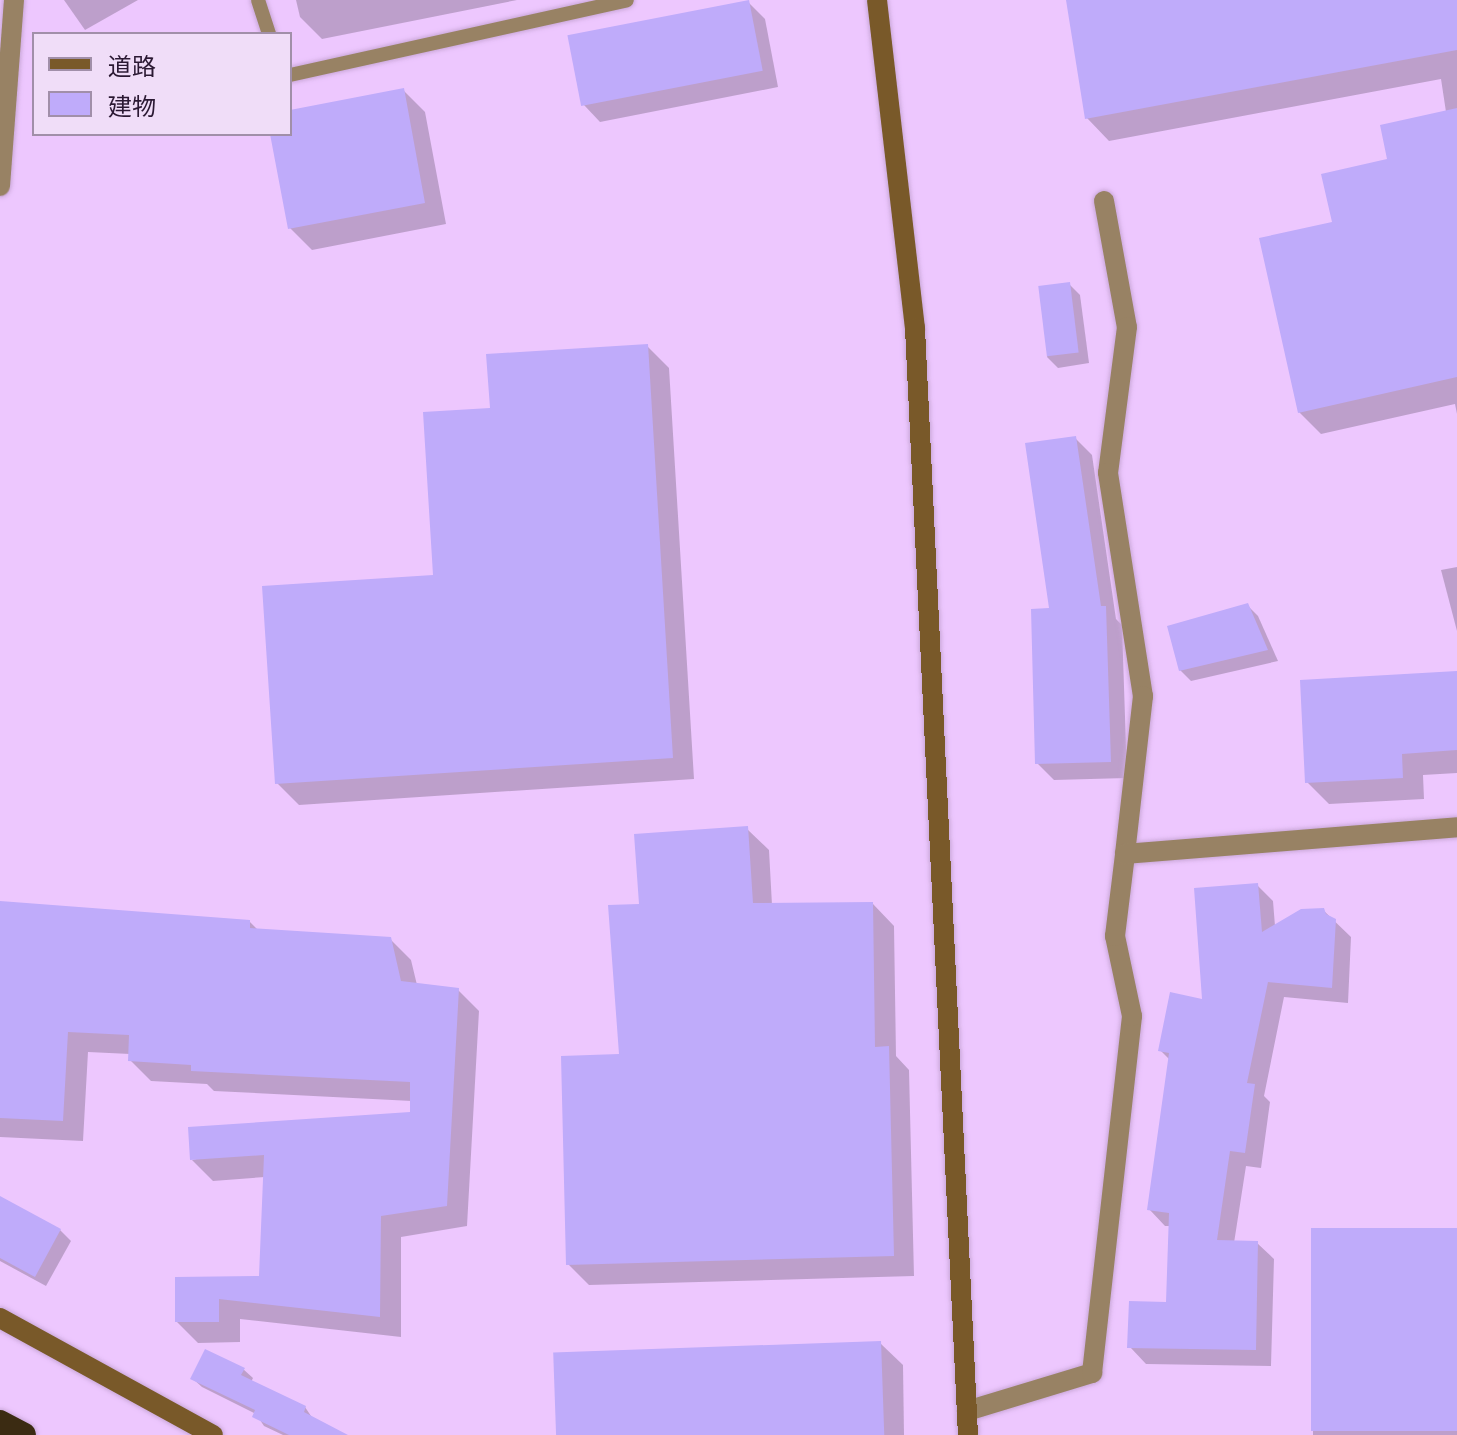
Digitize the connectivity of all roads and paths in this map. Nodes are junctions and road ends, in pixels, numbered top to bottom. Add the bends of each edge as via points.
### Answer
1 (14, 0) edge
2 (258, 0) edge
3 (627, 0) edge
4 (877, 0) edge
5 (268, 32) edge
6 (292, 75) edge
7 (0, 186) edge
8 (1104, 201) dead end
9 (1457, 827) edge
10 (1125, 854) junction
11 (0, 1318) edge
12 (967, 1411) junction
13 (0, 1422) edge
14 (24, 1435) edge
15 (213, 1435) edge
16 (968, 1435) edge

1 - 7 street
2 - 5 lane
3 - 6 lane
4 - 12 street via 915,328
8 - 10 street via 1127,327 1108,473 1143,696
9 - 10 street
10 - 12 street via 1115,936 1132,1016 1092,1373
11 - 15 street
12 - 16 street
13 - 14 highway

